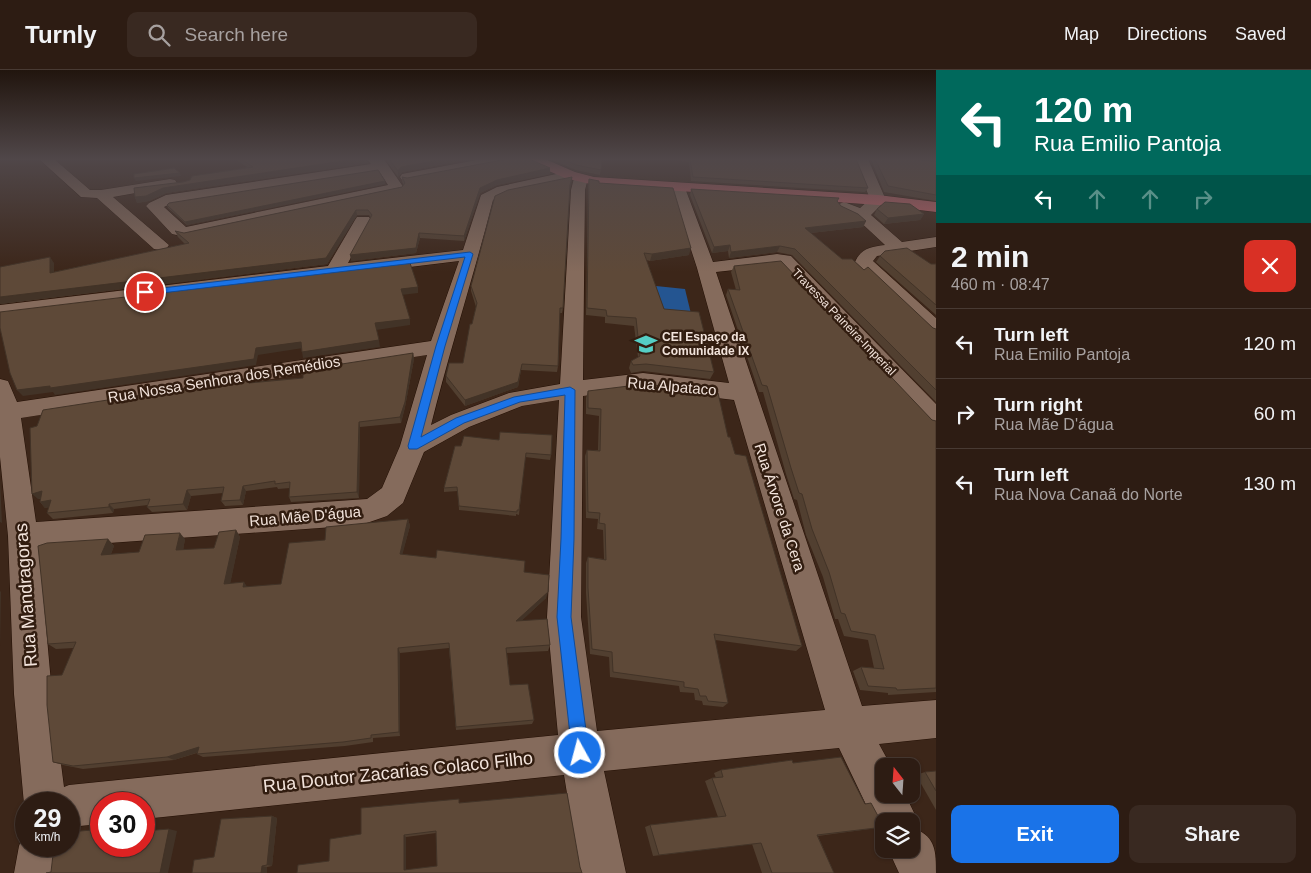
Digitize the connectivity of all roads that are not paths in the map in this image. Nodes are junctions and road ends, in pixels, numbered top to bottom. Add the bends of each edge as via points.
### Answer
1 (97, 196) edge
2 (186, 196) edge
3 (358, 196) edge
4 (488, 196) edge
5 (578, 196) edge
6 (681, 196) edge
7 (819, 196) edge
8 (877, 196) edge
9 (878, 200) junction
10 (844, 207) edge
11 (936, 207) edge
12 (862, 215) junction
13 (363, 220) edge
14 (934, 241) edge
15 (160, 245) dead end
16 (897, 247) junction
17 (470, 254) junction
18 (706, 268) junction
19 (335, 270) junction
20 (6, 310) edge
21 (936, 329) edge
22 (440, 346) junction
23 (570, 390) junction
24 (744, 393) junction
25 (4, 400) edge
26 (936, 419) edge
27 (413, 446) junction
28 (23, 536) junction
29 (936, 720) edge
30 (850, 728) junction
31 (580, 753) junction
32 (44, 792) edge
33 (80, 805) edge
34 (892, 813) edge
35 (39, 857) edge
36 (915, 858) edge
37 (37, 873) edge
38 (604, 873) edge
39 (923, 873) edge

1 - 15 street
2 - 3 street via 154,206 178,230 186,232
4 - 17 street, Rua Mãe D'água
5 - 23 street
6 - 18 street, Rua Árvore da Cera
7 - 9 main road
8 - 9 street
9 - 11 main road
9 - 12 street
10 - 12 street
12 - 16 street
13 - 19 street
14 - 16 street
16 - 21 street via 872,252 864,262
17 - 19 street
17 - 22 street, Rua Mãe D'água
18 - 24 street, Rua Árvore da Cera
18 - 26 street, Travessa Paineira-Imperial via 784,260
19 - 20 street
22 - 25 street, Rua Nossa Senhora dos Remédios
22 - 27 street, Rua Mãe D'água
23 - 24 street, Rua Alpataco via 643,381
23 - 27 street, Rua Alpataco via 518,399 460,421
23 - 31 street via 564,617
24 - 30 street, Rua Árvore da Cera
25 - 28 street, Rua Mandragoras
27 - 28 street, Rua Mãe D'água via 393,495 376,508 361,513
28 - 32 street, Rua Mandragoras via 33,694
29 - 30 street, Rua Doutor Zacarias Colaco Filho
30 - 31 street, Rua Doutor Zacarias Colaco Filho
30 - 34 street, Rua Árvore da Cera
31 - 33 street, Rua Doutor Zacarias Colaco Filho
31 - 38 street
35 - 37 street
36 - 39 street

